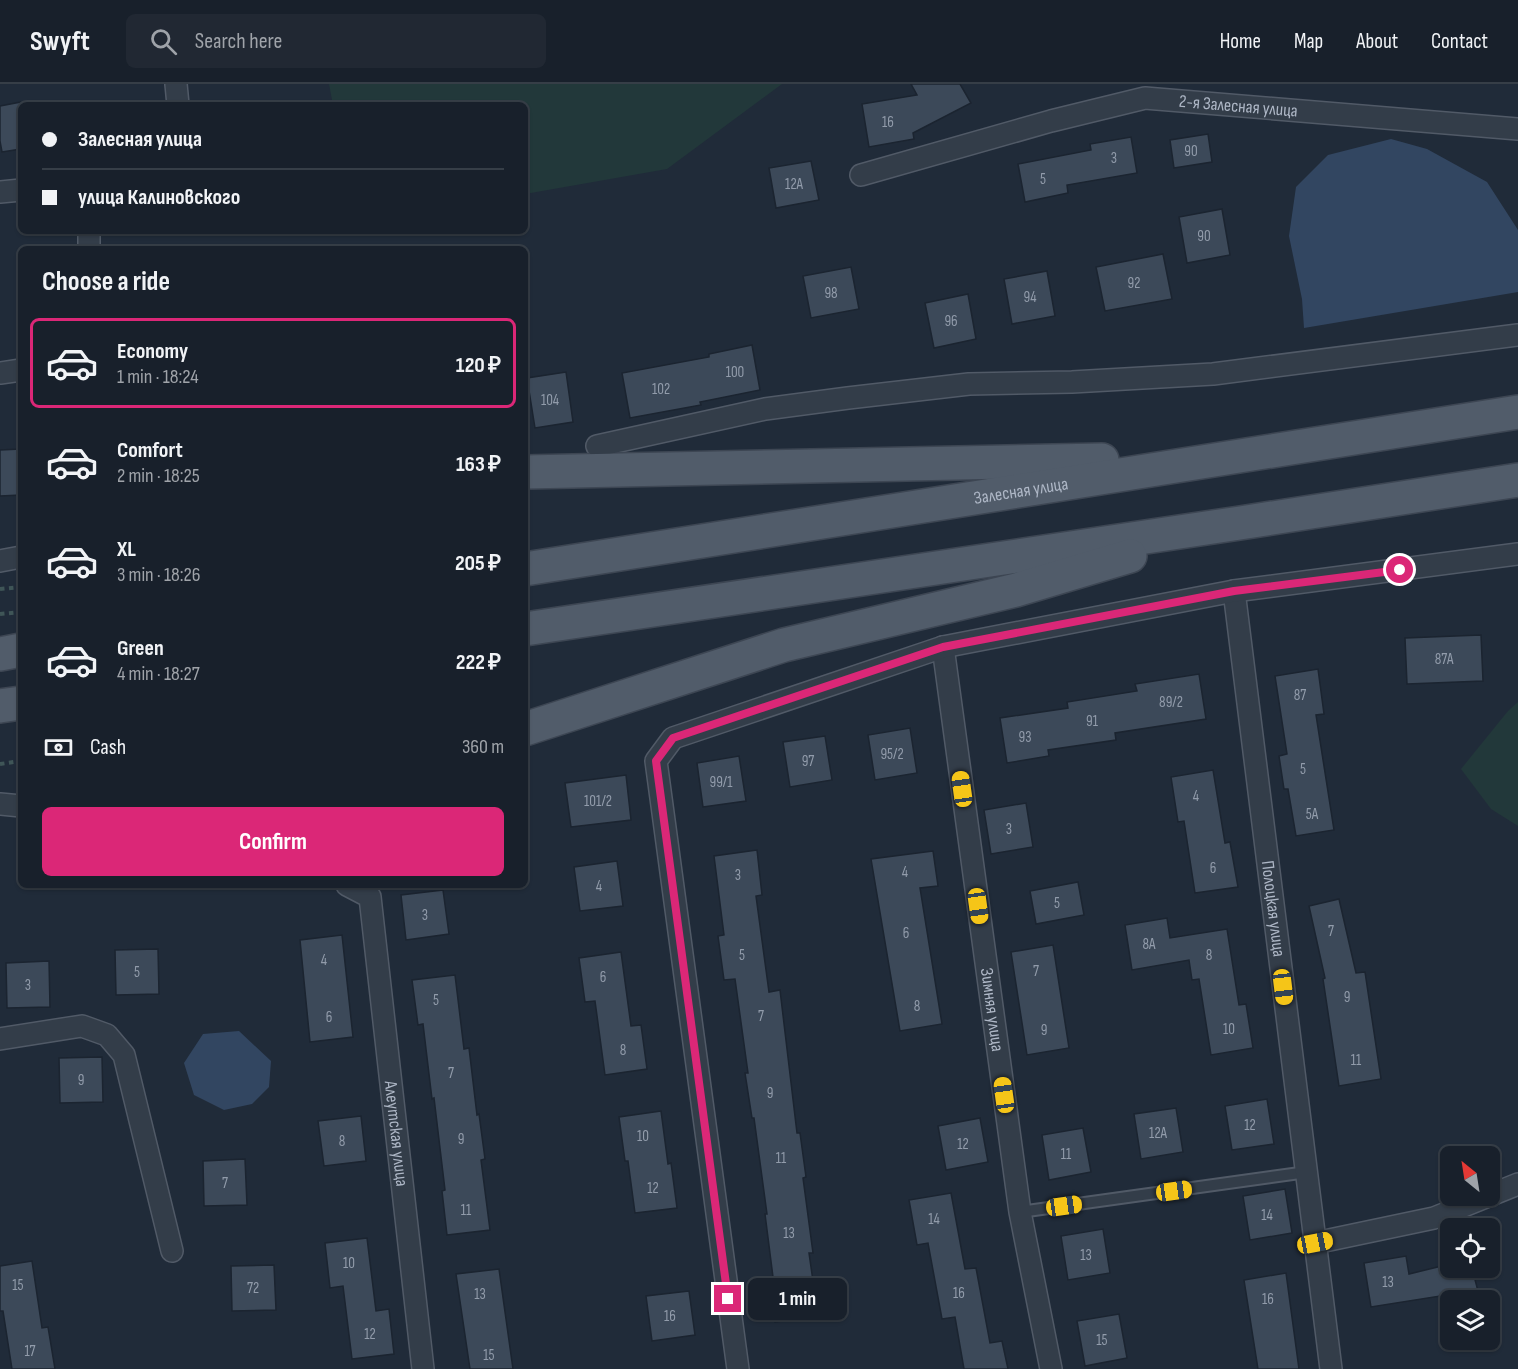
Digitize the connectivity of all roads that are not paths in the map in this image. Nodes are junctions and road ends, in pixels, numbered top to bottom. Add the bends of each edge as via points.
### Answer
1 (176, 84) edge
2 (178, 102) edge
3 (1518, 129) edge
4 (861, 175) dead end
5 (18, 190) edge
6 (0, 192) edge
7 (1518, 335) edge
8 (18, 370) edge
9 (0, 373) edge
10 (1518, 412) edge
11 (597, 446) dead end
12 (1224, 457) junction
13 (528, 472) edge
14 (1518, 480) edge
15 (1240, 523) junction
16 (1518, 554) edge
17 (18, 557) edge
18 (0, 561) edge
19 (528, 569) edge
20 (1234, 591) junction
21 (528, 629) edge
22 (943, 647) junction
23 (18, 651) edge
24 (0, 654) edge
25 (18, 703) edge
26 (0, 706) edge
27 (528, 728) edge
28 (0, 804) edge
29 (18, 806) edge
30 (353, 888) edge
31 (0, 1039) edge
32 (1307, 1173) junction
33 (1518, 1184) edge
34 (1020, 1212) junction
35 (1315, 1243) junction
36 (172, 1251) dead end
37 (423, 1369) edge
38 (738, 1369) edge
39 (1051, 1369) edge
40 (1331, 1369) edge

1 - 2 street
3 - 4 street, 2-я Залесная улица via 1145,98
5 - 6 street
7 - 11 street via 1213,374 969,384 765,409
8 - 9 street
10 - 12 main road, Залесная улица
12 - 13 main road
12 - 19 main road, Залесная улица
14 - 15 main road
15 - 21 main road
15 - 27 main road via 1016,590 784,645
16 - 20 street
17 - 18 street
20 - 22 street
20 - 32 street, Полоцкая улица
22 - 34 street, Зимняя улица
22 - 38 street via 673,738 656,761
23 - 24 main road
25 - 26 main road
28 - 29 street
30 - 37 street, Алеутская улица via 370,897
31 - 36 street via 82,1026 107,1035 124,1055
32 - 34 lane
32 - 35 street, Полоцкая улица
33 - 35 street via 1434,1218
34 - 39 street, Зимняя улица
35 - 40 street, Полоцкая улица

